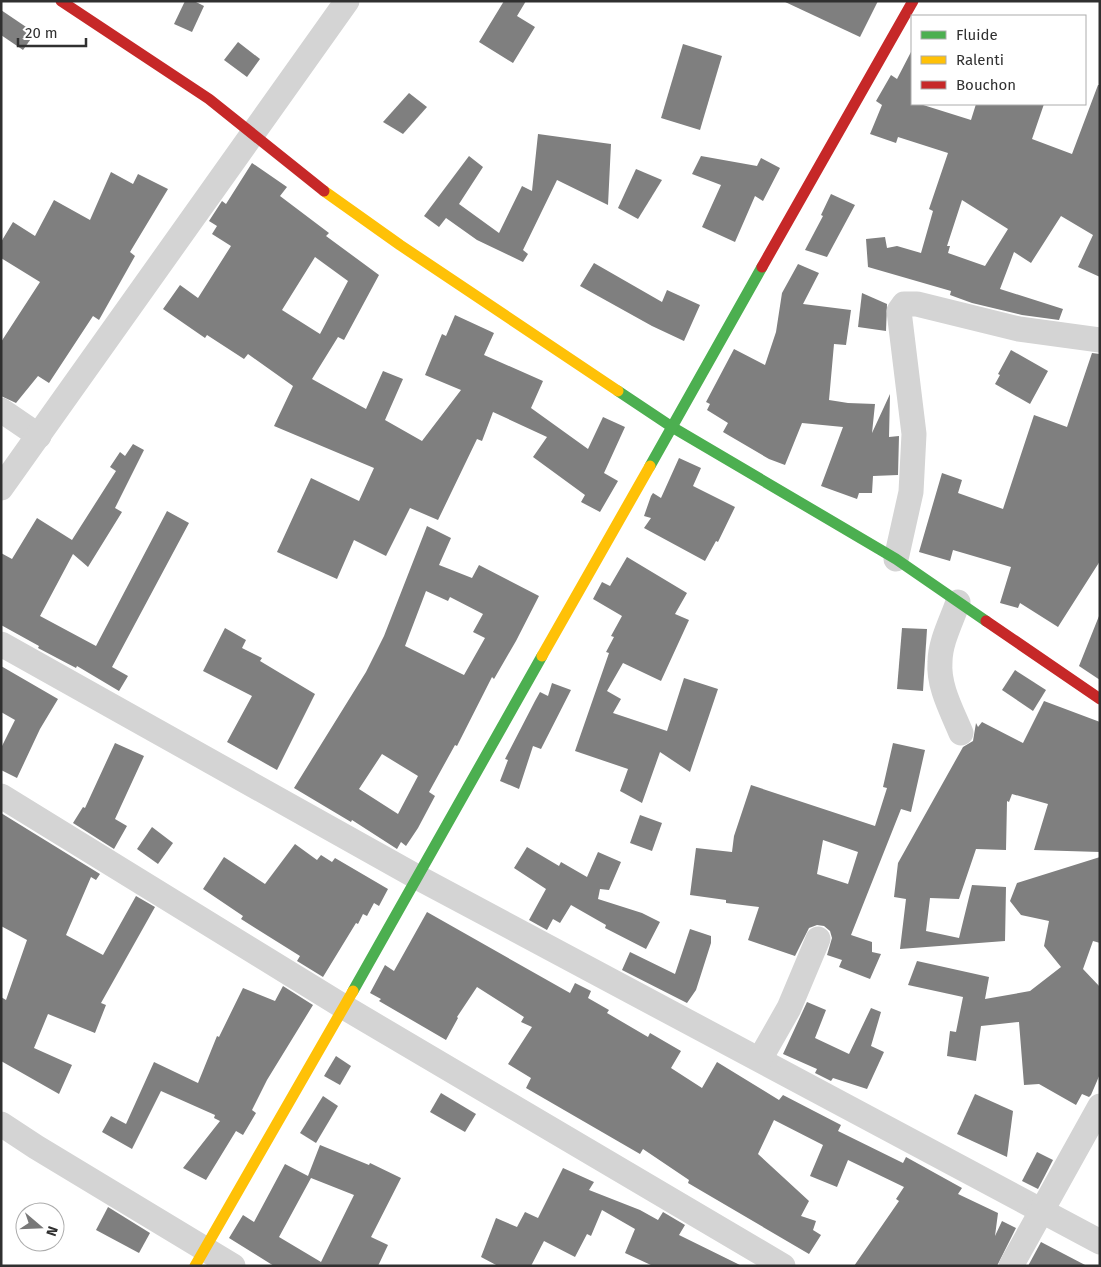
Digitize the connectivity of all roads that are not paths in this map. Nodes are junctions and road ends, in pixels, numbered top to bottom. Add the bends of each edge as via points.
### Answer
1 (61, 1) edge
2 (347, 1) edge
3 (913, 1) edge
4 (252, 133) junction
5 (1100, 340) edge
6 (1, 410) edge
7 (672, 427) junction
8 (39, 436) junction
9 (1, 488) edge
10 (896, 559) junction
11 (958, 602) junction
12 (1, 644) edge
13 (1100, 699) edge
14 (961, 733) dead end
15 (1, 796) edge
16 (417, 877) junction
17 (818, 939) dead end
18 (344, 1007) junction
19 (760, 1059) junction
20 (1100, 1106) edge
21 (1, 1124) edge
22 (1040, 1210) junction
23 (1100, 1242) edge
24 (200, 1258) edge
25 (232, 1266) edge
26 (783, 1266) edge
27 (1011, 1266) edge

1 - 4 street via 194,89
2 - 4 street
3 - 7 street
4 - 7 street via 297,171 400,245
4 - 8 street
5 - 10 street via 1056,335 917,304 904,304 899,311 914,434 911,492
6 - 8 street
7 - 10 street
7 - 16 street
8 - 9 street
10 - 11 street
11 - 13 street
11 - 14 street via 939,662 948,701
12 - 16 street
15 - 18 street
16 - 18 street
16 - 19 street
17 - 19 street via 790,1008
18 - 24 street
18 - 26 street
19 - 22 street
20 - 22 street
21 - 24 street
22 - 23 street
22 - 27 street
24 - 25 street

